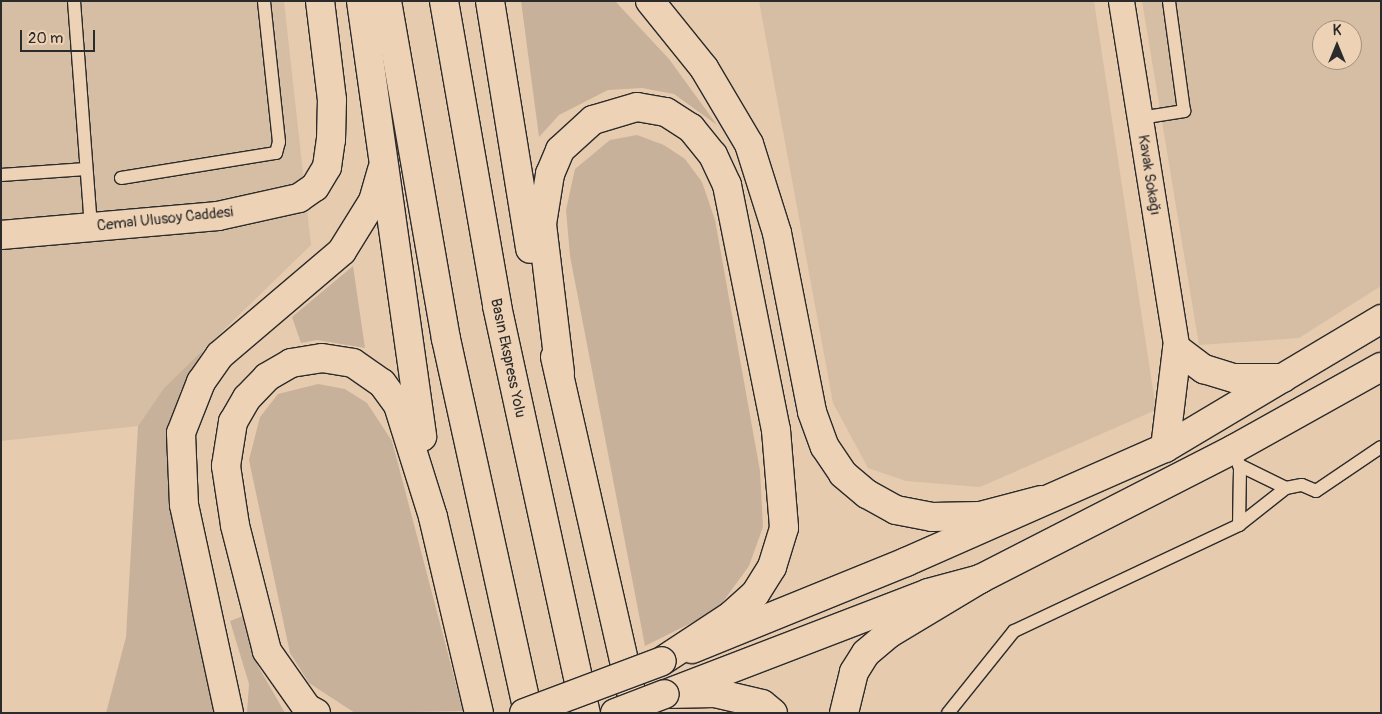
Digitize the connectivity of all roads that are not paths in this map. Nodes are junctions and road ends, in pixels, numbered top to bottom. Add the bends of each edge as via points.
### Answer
1 (74, 1) edge
2 (264, 1) edge
3 (320, 1) edge
4 (361, 1) edge
5 (387, 1) edge
6 (444, 1) edge
7 (490, 1) edge
8 (650, 1) edge
9 (1121, 1) edge
10 (1169, 1) edge
11 (1140, 118) junction
12 (86, 169) junction
13 (382, 170) junction
14 (1, 175) edge
15 (121, 178) dead end
16 (90, 228) junction
17 (1, 236) edge
18 (1381, 319) edge
19 (1177, 349) junction
20 (1381, 367) edge
21 (560, 373) junction
22 (1284, 378) junction
23 (1381, 447) edge
24 (1165, 448) junction
25 (1237, 457) junction
26 (1286, 488) junction
27 (1041, 500) junction
28 (433, 518) junction
29 (1239, 526) junction
30 (980, 579) junction
31 (662, 661) junction
32 (665, 694) junction
33 (229, 713) edge
34 (316, 713) edge
35 (479, 713) edge
36 (524, 713) edge
37 (528, 713) edge
38 (586, 713) edge
39 (614, 713) edge
40 (636, 713) edge
41 (773, 713) edge
42 (844, 713) edge
43 (948, 713) edge

1 - 12 lane
2 - 15 lane via 279,142 276,153
3 - 16 main road, Cemal Ulusoy Caddesi via 332,100 331,140 327,167 315,187 299,198 218,216
4 - 13 main road
5 - 37 main road via 446,339
6 - 38 main road, Basın Ekspress Yolu via 497,306
7 - 21 main road via 523,215
8 - 27 main road via 704,68 749,144 777,234 812,412 825,447 843,474 866,494 896,510 932,518 980,516
9 - 11 street, Kavak Sokağı
10 - 11 lane via 1184,111
11 - 19 street, Kavak Sokağı
12 - 14 lane
12 - 16 lane
13 - 28 main road
13 - 33 main road via 373,201 348,244 220,355 201,382 181,433 184,505
16 - 17 main road, Cemal Ulusoy Caddesi
18 - 22 main road
19 - 22 main road via 1204,369 1234,378
19 - 24 main road
20 - 25 main road
21 - 31 main road via 542,224 550,174 560,150 593,120 637,107 666,112 691,128 714,155 727,185 776,430 784,528 772,567 755,594 732,615
21 - 40 main road
22 - 24 main road
23 - 26 lane via 1316,491 1302,485
24 - 27 main road
25 - 26 lane
25 - 29 lane
25 - 30 main road
26 - 29 lane
27 - 31 main road via 906,562
28 - 34 main road via 398,405 382,383 352,363 322,358 291,363 267,376 247,398 233,422 226,466 237,534 267,651 307,708
28 - 35 main road
29 - 43 lane via 1014,631
30 - 32 main road via 928,593
30 - 42 main road via 866,653 854,672
31 - 36 main road, bridge
32 - 39 main road, bridge
32 - 41 main road via 732,696 762,704

